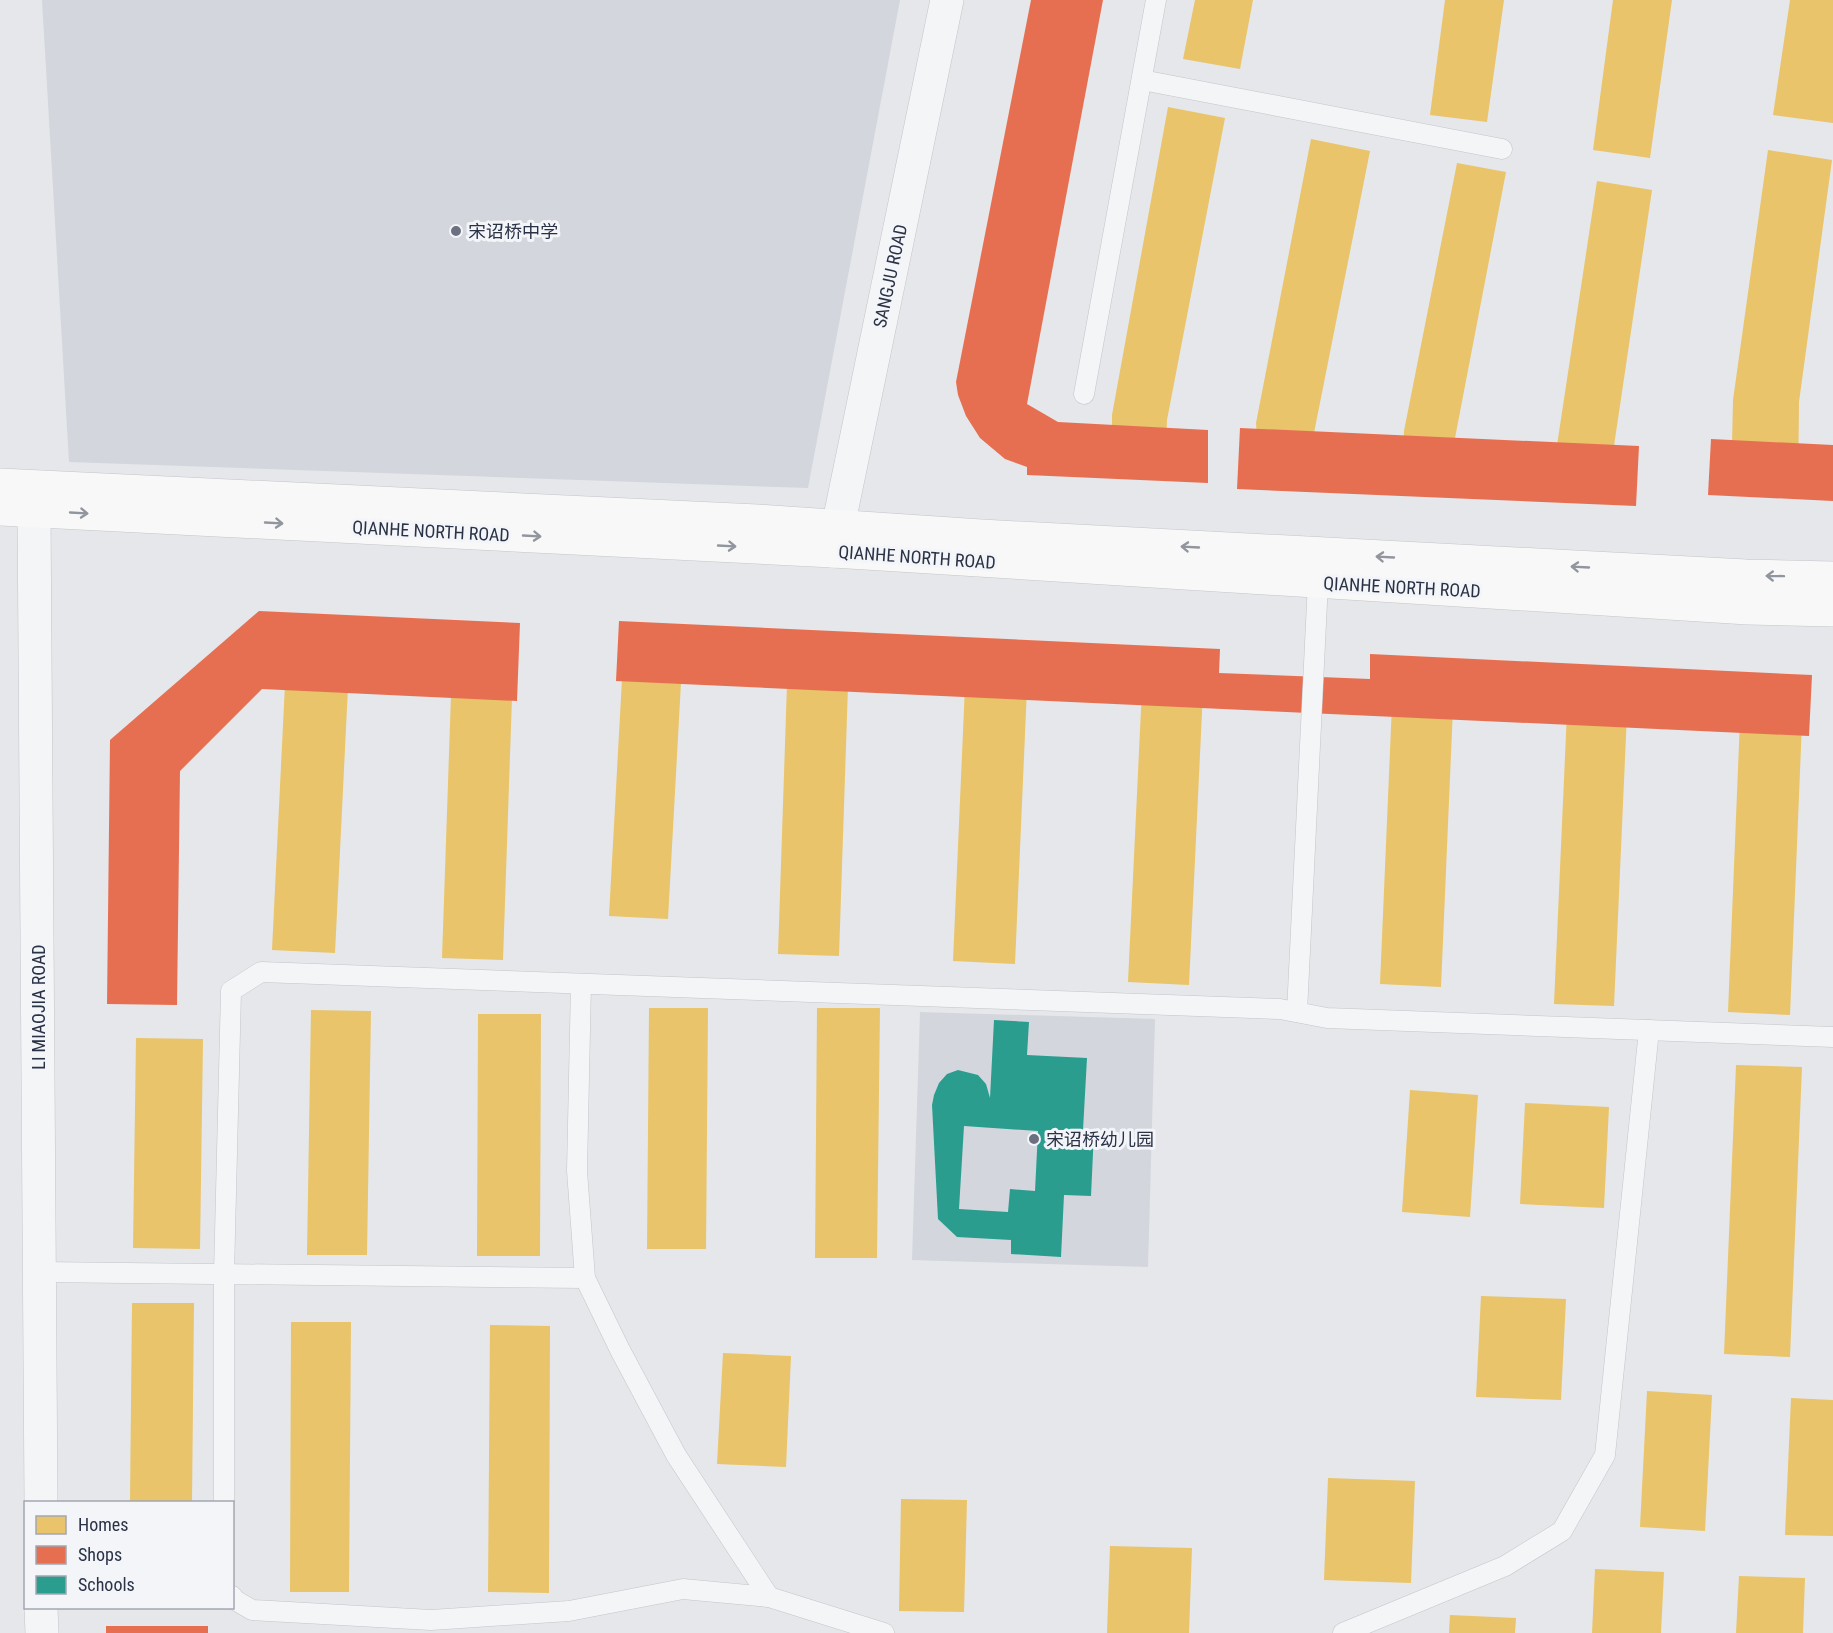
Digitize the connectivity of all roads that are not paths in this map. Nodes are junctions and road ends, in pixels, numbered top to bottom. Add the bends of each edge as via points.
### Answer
1 (946, 0) edge
2 (1156, 0) edge
3 (1142, 80) junction
4 (1502, 149) dead end
5 (1084, 394) dead end
6 (0, 485) edge
7 (0, 509) edge
8 (34, 511) junction
9 (836, 539) junction
10 (1833, 578) edge
11 (1318, 582) junction
12 (1833, 610) edge
13 (581, 984) junction
14 (1297, 1012) junction
15 (1648, 1030) junction
16 (1833, 1037) edge
17 (39, 1272) junction
18 (224, 1274) junction
19 (585, 1278) junction
20 (41, 1501) edge
21 (224, 1501) edge
22 (769, 1597) junction
23 (234, 1599) edge
24 (41, 1609) edge
25 (42, 1633) edge
26 (884, 1633) edge
27 (1343, 1633) edge

1 - 9 street, SANGJU ROAD
2 - 3 lane
3 - 4 lane
3 - 5 lane
6 - 9 main road, QIANHE NORTH ROAD
7 - 8 main road, QIANHE NORTH ROAD
8 -> 9 main road, QIANHE NORTH ROAD
8 - 17 street, LI MIAOJIA ROAD
10 -> 9 main road, QIANHE NORTH ROAD via 993,536
9 - 11 main road, QIANHE NORTH ROAD
11 - 12 main road, QIANHE NORTH ROAD via 1736,608
11 - 14 lane
13 - 14 lane
13 - 18 lane via 261,972 231,991
13 - 19 lane via 577,1171
14 - 15 lane via 1327,1018
15 - 16 lane
15 - 27 lane via 1605,1455 1562,1531 1505,1566
17 - 18 lane
17 - 20 street, LI MIAOJIA ROAD
18 - 19 lane
18 - 21 lane
19 - 22 lane via 676,1455
22 - 23 lane via 683,1588 569,1611 431,1620 252,1610
22 - 26 lane
24 - 25 street

